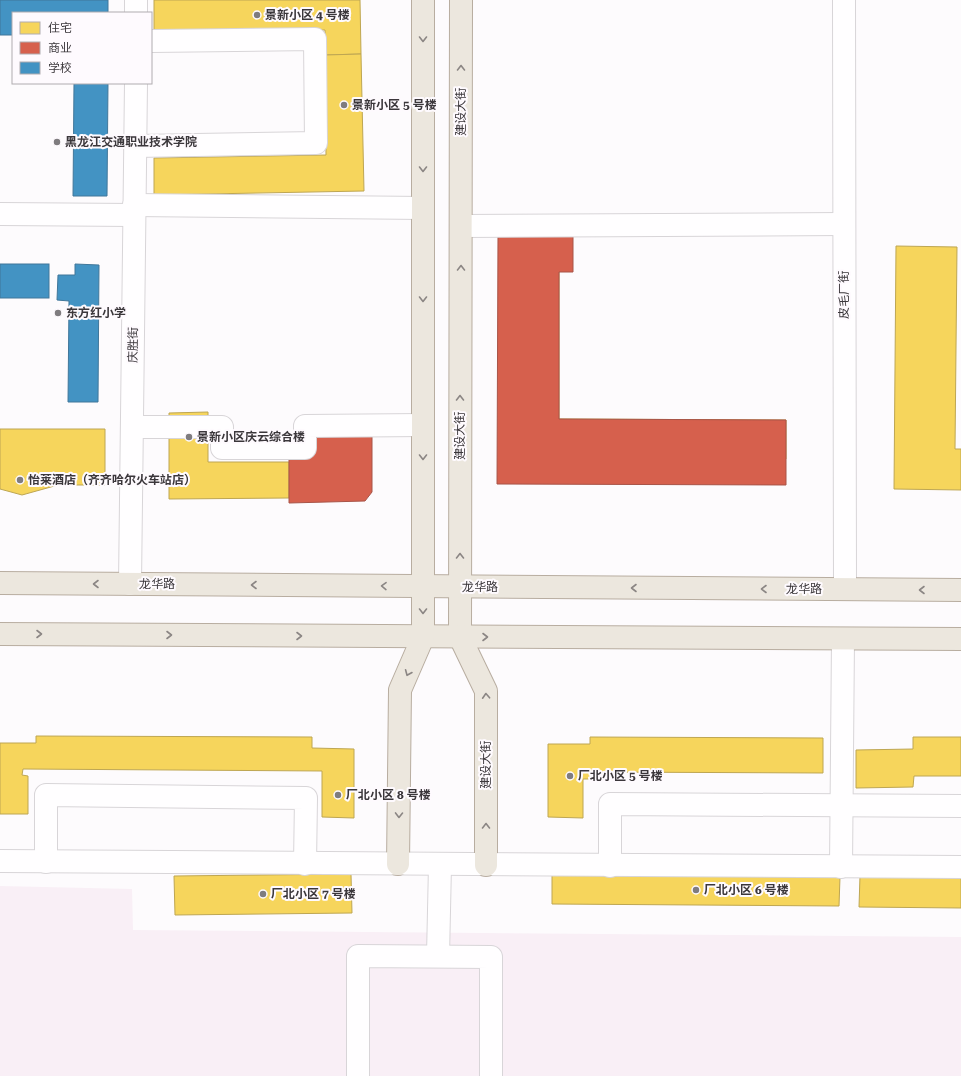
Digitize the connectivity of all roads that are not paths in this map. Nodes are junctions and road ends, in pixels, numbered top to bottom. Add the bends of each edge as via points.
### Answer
1 (136, 0) edge
2 (423, 0) edge
3 (461, 0) edge
4 (844, 0) edge
5 (136, 12) edge
6 (152, 41) edge
7 (136, 84) edge
8 (135, 146) junction
9 (423, 208) junction
10 (134, 210) junction
11 (0, 214) edge
12 (844, 224) junction
13 (461, 226) junction
14 (423, 425) junction
15 (132, 427) junction
16 (0, 583) edge
17 (130, 584) junction
18 (423, 586) junction
19 (460, 586) junction
20 (845, 589) junction
21 (961, 590) edge
22 (0, 634) edge
23 (423, 637) junction
24 (460, 637) junction
25 (843, 639) junction
26 (961, 639) edge
27 (842, 805) junction
28 (961, 806) edge
29 (0, 862) edge
30 (46, 862) junction
31 (305, 864) junction
32 (398, 864) junction
33 (440, 865) junction
34 (486, 865) junction
35 (610, 866) junction
36 (841, 867) junction
37 (961, 867) edge
38 (438, 956) junction
39 (358, 1076) edge
40 (491, 1076) edge

1 - 5 street
2 -> 9 main road
13 -> 3 main road, 建设大街
4 - 12 street, 皮毛厂街
6 - 8 street via 315,39 316,144
7 - 8 street, 庆胜街
8 - 10 street, 庆胜街
9 - 10 street
9 -> 14 main road
10 - 11 street
10 - 15 street, 庆胜街
12 - 13 street
12 - 20 street, 皮毛厂街
19 -> 13 main road, 建设大街
14 - 15 street via 305,426 306,448 222,448 222,427
14 -> 18 main road
15 - 17 street, 庆胜街
17 -> 16 main road, 龙华路
18 -> 17 main road, 龙华路
18 - 19 main road, 龙华路
18 -> 23 main road
20 -> 19 main road, 龙华路
19 - 24 main road, 建设大街
21 -> 20 main road, 龙华路
22 -> 23 main road
23 - 24 main road
23 -> 32 main road via 400,690
24 -> 25 main road
34 -> 24 main road, 建设大街 via 486,691
25 - 26 main road
25 - 27 street
27 - 28 street
27 - 35 street via 610,804
27 - 36 street
29 - 30 street
30 - 31 street
30 - 31 street via 46,795 306,798
31 - 32 street
32 - 33 street
33 - 34 street
33 - 38 street
34 - 35 street
35 - 36 street
36 - 37 street
38 - 39 street via 358,956
38 - 40 street via 491,957

